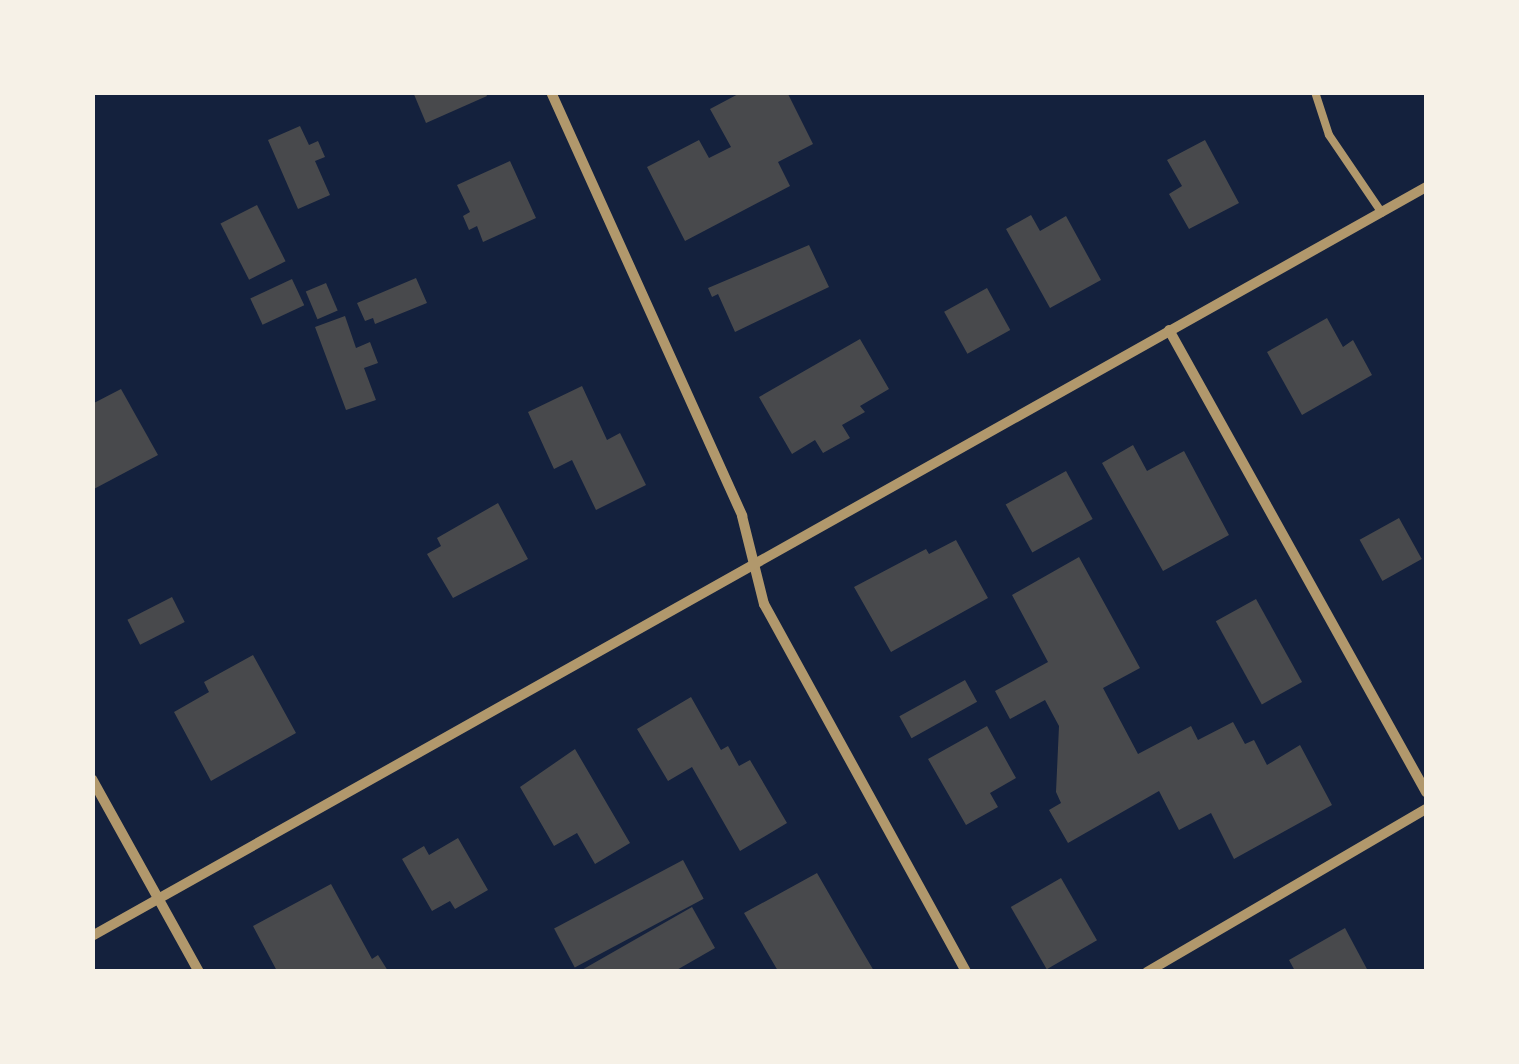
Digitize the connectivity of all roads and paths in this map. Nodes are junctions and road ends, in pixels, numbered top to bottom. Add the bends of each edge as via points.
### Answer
1 (550, 92) edge
2 (1314, 92) edge
3 (1426, 188) edge
4 (1382, 213) junction
5 (1169, 330) junction
6 (754, 565) junction
7 (92, 779) edge
8 (1426, 792) edge
9 (1426, 809) edge
10 (159, 900) junction
11 (92, 936) edge
12 (199, 972) edge
13 (966, 972) edge
14 (1148, 972) edge

1 - 6 street via 742,516
2 - 4 lane via 1329,135
3 - 4 street
4 - 5 street
5 - 6 street
5 - 8 street
6 - 10 street
6 - 13 street via 769,613
7 - 10 street
9 - 14 street
10 - 11 street
10 - 12 street

